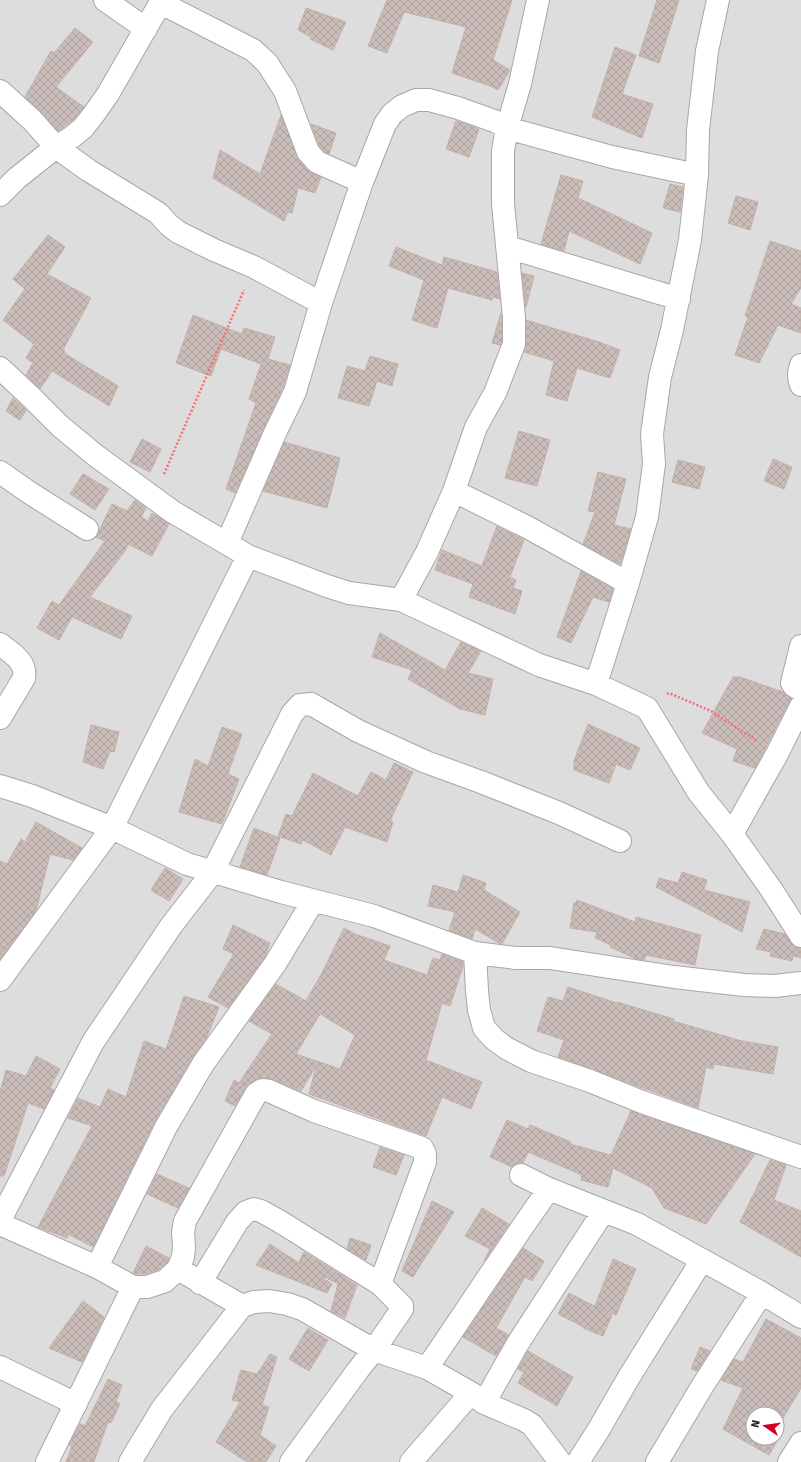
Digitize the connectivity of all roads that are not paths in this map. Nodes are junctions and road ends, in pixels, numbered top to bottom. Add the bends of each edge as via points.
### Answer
1 (105, 0) edge
2 (538, 0) edge
3 (718, 0) edge
4 (162, 2) edge
5 (146, 29) junction
6 (0, 91) edge
7 (508, 128) junction
8 (56, 147) junction
9 (697, 175) junction
10 (362, 182) junction
11 (0, 195) edge
12 (508, 246) junction
13 (679, 299) junction
14 (321, 303) junction
15 (801, 365) edge
16 (0, 368) edge
17 (801, 385) edge
18 (0, 472) edge
19 (454, 491) junction
20 (87, 529) dead end
21 (227, 543) junction
22 (248, 556) junction
23 (628, 583) junction
24 (401, 600) junction
25 (0, 644) edge
26 (801, 646) edge
27 (596, 684) junction
28 (801, 690) edge
29 (801, 706) edge
30 (0, 718) edge
31 (0, 786) edge
32 (112, 828) junction
33 (732, 834) junction
34 (620, 841) dead end
35 (212, 873) junction
36 (313, 901) junction
37 (801, 936) edge
38 (475, 953) junction
39 (0, 980) edge
40 (801, 983) edge
41 (801, 1157) edge
42 (521, 1175) dead end
43 (549, 1188) junction
44 (604, 1212) junction
45 (0, 1220) edge
46 (0, 1224) edge
47 (702, 1260) junction
48 (97, 1267) junction
49 (178, 1269) junction
50 (200, 1283) junction
51 (380, 1284) junction
52 (134, 1286) junction
53 (762, 1294) junction
54 (242, 1306) junction
55 (801, 1316) edge
56 (374, 1350) junction
57 (0, 1367) edge
58 (427, 1368) junction
59 (477, 1398) junction
60 (76, 1404) junction
61 (801, 1443) edge
62 (47, 1462) edge
63 (130, 1462) edge
64 (291, 1462) edge
65 (411, 1462) edge
66 (560, 1462) edge
67 (578, 1462) edge
68 (657, 1462) edge
69 (789, 1462) edge

1 - 5 street
2 - 7 street
3 - 9 street via 706,50 698,130
4 - 5 street
4 - 10 street via 253,50 267,64 285,91 308,152 317,162
5 - 8 street via 94,114 83,128
6 - 8 street via 32,120
7 - 9 street via 612,158
7 - 10 street via 458,108 429,100 416,100 402,106 385,124
7 - 12 street via 503,151 503,204
8 - 11 street
8 - 14 street via 158,213 178,232 254,267
9 - 13 street via 690,240
10 - 14 street
12 - 13 street
12 - 19 street via 514,344 495,394 476,427
13 - 23 street via 660,378 652,434 654,464 647,517
14 - 21 street via 295,392
15 - 17 street
16 - 21 street via 60,426 95,455 172,512
18 - 20 street
19 - 23 street via 527,527
19 - 24 street via 427,552
21 - 22 street
22 - 24 street via 349,593
22 - 32 street
23 - 27 street
24 - 27 street via 539,665
25 - 30 street via 18,657 25,672
26 - 28 street via 792,683
27 - 33 street via 647,708 699,793
29 - 33 street
31 - 32 street
32 - 35 street via 187,864
32 - 39 street
33 - 37 street
34 - 35 street via 559,813 426,762 358,731 315,706 304,704 292,714
35 - 36 street
35 - 45 street via 171,926 93,1042
36 - 38 street via 374,916
36 - 48 street via 275,964 216,1045 166,1127
38 - 40 street via 516,958 550,958 744,985 775,986
38 - 41 street via 479,1010 484,1028 506,1048 531,1061
42 - 43 street
43 - 44 street
43 - 58 street
44 - 47 street via 637,1224
44 - 59 street via 518,1343
46 - 48 street
47 - 53 street
47 - 67 street
48 - 52 street
49 - 50 street
49 - 51 street via 183,1257 185,1221 256,1094 264,1089 314,1111 422,1148 426,1162
49 - 52 street via 166,1281 147,1286
50 - 51 street via 237,1222 246,1212 254,1210 279,1221
50 - 54 street
51 - 56 street via 402,1309
52 - 60 street
53 - 55 street
53 - 68 street
54 - 56 street via 269,1300 287,1304 302,1309
54 - 63 street via 162,1409
56 - 58 street
56 - 64 street
57 - 60 street
58 - 59 street
59 - 65 street
59 - 66 street via 532,1425
60 - 62 street
61 - 69 street

